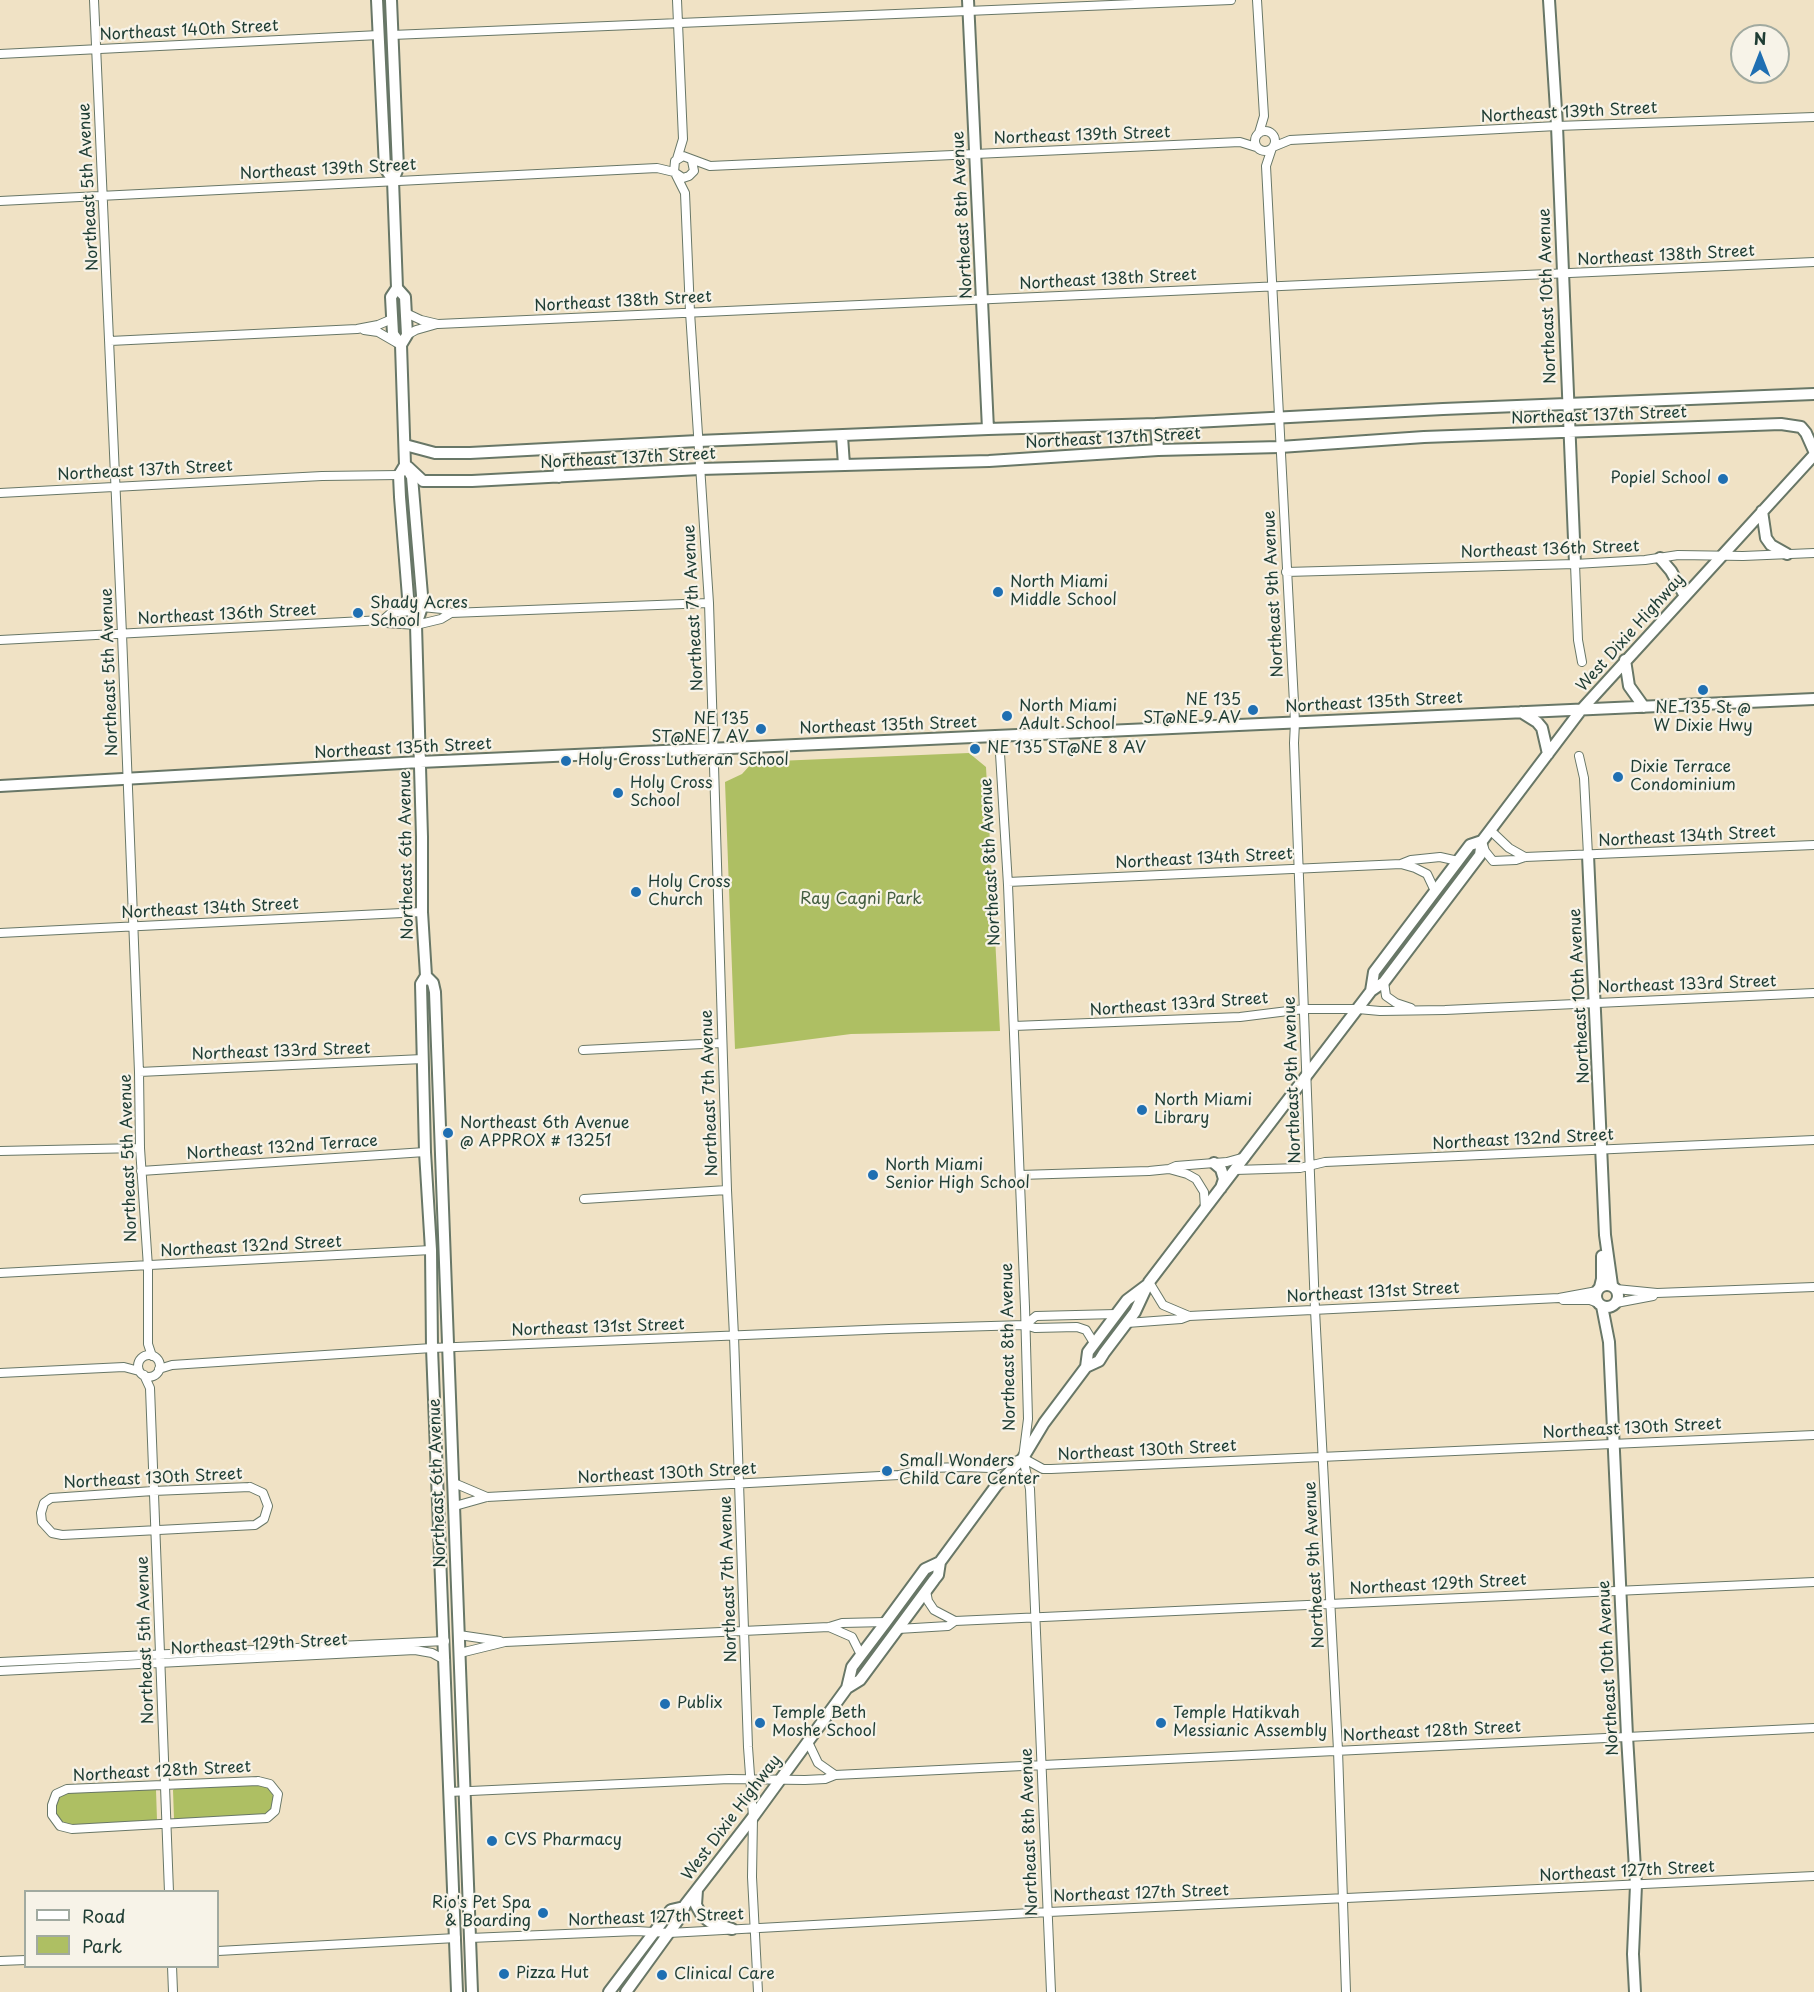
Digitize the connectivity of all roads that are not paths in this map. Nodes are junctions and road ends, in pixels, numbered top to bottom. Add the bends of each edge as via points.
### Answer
1 (94, 0) edge
2 (377, 0) edge
3 (385, 0) edge
4 (391, 0) edge
5 (677, 0) edge
6 (1231, 0) edge
7 (1257, 0) edge
8 (1549, 0) edge
9 (968, 5) edge
10 (392, 22) junction
11 (678, 23) junction
12 (379, 35) junction
13 (392, 35) junction
14 (96, 49) junction
15 (0, 54) edge
16 (1264, 116) junction
17 (1814, 117) edge
18 (1557, 126) junction
19 (1258, 134) junction
20 (1272, 135) junction
21 (682, 139) junction
22 (1290, 140) junction
23 (1240, 142) junction
24 (1257, 148) junction
25 (1273, 148) junction
26 (975, 154) junction
27 (676, 160) junction
28 (691, 160) junction
29 (710, 166) junction
30 (1266, 166) junction
31 (657, 168) junction
32 (693, 172) junction
33 (675, 173) junction
34 (393, 180) junction
35 (685, 193) junction
36 (102, 196) junction
37 (0, 201) edge
38 (1814, 262) edge
39 (1562, 274) junction
40 (1273, 286) junction
41 (397, 288) junction
42 (982, 299) junction
43 (406, 312) junction
44 (690, 312) junction
45 (392, 319) junction
46 (438, 324) junction
47 (357, 329) junction
48 (404, 340) junction
49 (110, 341) junction
50 (1814, 394) edge
51 (1568, 404) junction
52 (1278, 419) junction
53 (1156, 424) junction
54 (988, 429) junction
55 (1569, 433) junction
56 (842, 436) junction
57 (698, 441) junction
58 (405, 445) junction
59 (1280, 447) junction
60 (558, 448) junction
61 (1158, 450) junction
62 (1814, 453) edge
63 (405, 465) junction
64 (844, 465) junction
65 (700, 470) junction
66 (399, 475) junction
67 (560, 477) junction
68 (115, 488) junction
69 (0, 493) edge
70 (1762, 511) junction
71 (1814, 553) edge
72 (1787, 554) junction
73 (1722, 555) junction
74 (1660, 558) junction
75 (1575, 564) junction
76 (1286, 572) junction
77 (1685, 596) junction
78 (709, 603) junction
79 (422, 607) junction
80 (411, 611) junction
81 (451, 613) junction
82 (383, 620) junction
83 (416, 625) junction
84 (122, 634) junction
85 (0, 640) edge
86 (1625, 660) junction
87 (1582, 662) dead end
88 (1814, 699) edge
89 (1644, 707) junction
90 (1581, 710) junction
91 (1521, 712) junction
92 (1295, 722) junction
93 (999, 737) junction
94 (713, 748) junction
95 (1548, 754) junction
96 (1579, 756) dead end
97 (420, 762) junction
98 (128, 780) junction
99 (0, 786) edge
100 (1490, 830) junction
101 (1482, 841) junction
102 (1814, 845) edge
103 (1588, 855) junction
104 (1525, 857) junction
105 (1458, 861) junction
106 (1401, 864) junction
107 (1299, 868) junction
108 (1008, 882) junction
109 (1435, 891) junction
110 (422, 912) junction
111 (133, 926) junction
112 (0, 933) edge
113 (426, 976) junction
114 (1384, 982) junction
115 (1371, 991) junction
116 (1814, 993) edge
117 (1596, 1002) junction
118 (1304, 1009) junction
119 (1358, 1009) junction
120 (1418, 1010) junction
121 (1014, 1026) junction
122 (722, 1044) junction
123 (583, 1050) dead end
124 (423, 1059) junction
125 (139, 1072) junction
126 (1307, 1076) junction
127 (438, 1084) junction
128 (1814, 1140) edge
129 (140, 1148) junction
130 (1601, 1150) junction
131 (0, 1151) edge
132 (425, 1152) junction
133 (1245, 1157) junction
134 (1214, 1163) junction
135 (1310, 1166) junction
136 (1169, 1169) junction
137 (1235, 1170) junction
138 (141, 1171) junction
139 (1020, 1175) junction
140 (1221, 1188) junction
141 (727, 1190) junction
142 (584, 1198) dead end
143 (1205, 1210) junction
144 (1605, 1235) junction
145 (431, 1250) junction
146 (148, 1267) junction
147 (0, 1273) edge
148 (1149, 1282) junction
149 (1614, 1287) junction
150 (1814, 1287) edge
151 (1598, 1289) junction
152 (1657, 1293) junction
153 (1559, 1298) junction
154 (1608, 1304) junction
155 (1316, 1310) junction
156 (1116, 1314) junction
157 (1189, 1316) junction
158 (1127, 1323) junction
159 (1025, 1325) junction
160 (734, 1336) junction
161 (1094, 1343) junction
162 (432, 1348) junction
163 (447, 1348) junction
164 (148, 1358) junction
165 (172, 1365) junction
166 (124, 1367) junction
167 (1086, 1367) junction
168 (157, 1372) junction
169 (0, 1373) edge
170 (142, 1373) junction
171 (150, 1388) junction
172 (1814, 1435) edge
173 (1613, 1444) junction
174 (1323, 1456) junction
175 (1023, 1458) junction
176 (454, 1483) junction
177 (739, 1483) junction
178 (153, 1491) junction
179 (487, 1497) junction
180 (455, 1506) junction
181 (155, 1530) junction
182 (940, 1562) junction
183 (1814, 1582) edge
184 (1621, 1591) junction
185 (926, 1592) junction
186 (1330, 1604) junction
187 (444, 1607) junction
188 (1036, 1617) junction
189 (955, 1621) junction
190 (886, 1622) junction
191 (829, 1627) junction
192 (898, 1629) junction
193 (745, 1631) junction
194 (459, 1635) junction
195 (445, 1641) junction
196 (505, 1642) junction
197 (460, 1653) junction
198 (160, 1654) junction
199 (861, 1655) junction
200 (445, 1660) junction
201 (0, 1662) edge
202 (160, 1664) junction
203 (0, 1671) edge
204 (461, 1680) junction
205 (847, 1688) junction
206 (1814, 1728) edge
207 (1627, 1736) junction
208 (808, 1742) junction
209 (1338, 1750) junction
210 (1042, 1765) junction
211 (835, 1775) junction
212 (750, 1779) junction
213 (779, 1780) junction
214 (165, 1785) junction
215 (465, 1791) junction
216 (449, 1792) junction
217 (753, 1817) junction
218 (166, 1823) junction
219 (1814, 1876) edge
220 (1636, 1885) junction
221 (169, 1890) edge
222 (697, 1890) junction
223 (1344, 1899) junction
224 (684, 1907) junction
225 (455, 1910) junction
226 (1049, 1912) junction
227 (755, 1928) junction
228 (732, 1929) junction
229 (655, 1931) junction
230 (669, 1933) junction
231 (456, 1938) junction
232 (470, 1938) junction
233 (219, 1951) edge
234 (24, 1960) edge
235 (0, 1961) edge
236 (172, 1968) edge
237 (173, 1992) edge
238 (457, 1992) edge
239 (472, 1992) edge
240 (609, 1992) edge
241 (626, 1992) edge
242 (758, 1992) edge
243 (1051, 1992) edge
244 (1346, 1992) edge
245 (1635, 1992) edge

1 - 14 street, Northeast 5th Avenue
2 - 12 main road, Northeast 6th Avenue
3 - 10 main road
4 - 10 main road, Northeast 6th Avenue
5 - 11 street
6 - 9 street
7 - 16 street
8 - 18 main road, Northeast 10th Avenue
9 - 11 street
9 - 26 main road, Northeast 8th Avenue
10 - 13 main road, Northeast 6th Avenue
11 - 13 street
11 - 21 street
12 - 14 street, Northeast 140th Street
12 - 34 main road, Northeast 6th Avenue via 385,168
13 - 34 main road, Northeast 6th Avenue via 398,168
14 - 15 street, Northeast 140th Street
14 - 36 street, Northeast 5th Avenue
16 - 19 street
16 - 20 street
17 - 18 street, Northeast 139th Street
18 - 22 street, Northeast 139th Street
18 - 39 main road, Northeast 10th Avenue
19 - 20 street via 1265,131
19 - 23 street, Northeast 139th Street
19 - 24 street via 1254,142
20 - 22 street, Northeast 139th Street
20 - 25 street
21 - 27 street
21 - 28 street
22 - 25 street, Northeast 139th Street
23 - 24 street, Northeast 139th Street
23 - 26 street, Northeast 139th Street
24 - 25 street
24 - 30 street, Northeast 9th Avenue
25 - 30 street, Northeast 9th Avenue
26 - 29 street, Northeast 139th Street
26 - 42 main road, Northeast 8th Avenue
27 - 28 street via 683,156
27 - 31 street, Northeast 139th Street
27 - 33 street
28 - 29 street, Northeast 139th Street
28 - 32 street
29 - 32 street, Northeast 139th Street
30 - 40 street, Northeast 9th Avenue
31 - 33 street, Northeast 139th Street
31 - 34 street, Northeast 139th Street
32 - 33 street via 683,178
32 - 35 street, Northeast 7th Avenue
33 - 35 street, Northeast 7th Avenue
34 - 36 street, Northeast 139th Street
34 - 41 main road, Northeast 6th Avenue
35 - 44 street, Northeast 7th Avenue
36 - 37 street, Northeast 139th Street
36 - 49 street, Northeast 5th Avenue
38 - 39 street, Northeast 138th Street
39 - 40 street, Northeast 138th Street
39 - 51 main road, Northeast 10th Avenue
40 - 42 street, Northeast 138th Street
40 - 52 street, Northeast 9th Avenue
41 - 43 main road, Northeast 6th Avenue via 405,297
41 - 45 main road, Northeast 6th Avenue via 392,297
42 - 44 street, Northeast 138th Street
42 - 54 main road, Northeast 8th Avenue
43 - 46 street, Northeast 138th Street
43 - 48 main road, Northeast 6th Avenue
44 - 46 street, Northeast 138th Street
44 - 57 street, Northeast 7th Avenue
45 - 47 street
45 - 48 main road, Northeast 6th Avenue via 393,334
46 - 48 street via 416,330
47 - 48 street
47 - 49 street
48 - 58 main road, Northeast 6th Avenue
49 - 68 street, Northeast 5th Avenue
50 - 51 main road, Northeast 137th Street
51 - 52 main road, Northeast 137th Street
51 - 55 main road, Northeast 10th Avenue
52 - 53 main road, Northeast 137th Street
52 - 59 street, Northeast 9th Avenue
53 - 54 main road, Northeast 137th Street
53 - 61 main road
54 - 56 main road, Northeast 137th Street
55 - 59 main road, Northeast 137th Street via 1424,437
55 - 62 main road, Northeast 137th Street via 1793,424 1804,429
55 - 75 main road, Northeast 10th Avenue
56 - 57 main road, Northeast 137th Street
56 - 64 main road
57 - 60 main road, Northeast 137th Street
57 - 65 street, Northeast 7th Avenue
58 - 60 main road, Northeast 137th Street via 435,453
58 - 63 main road, Northeast 6th Avenue
59 - 61 main road, Northeast 137th Street
59 - 76 street, Northeast 9th Avenue
60 - 67 main road
61 - 64 main road, Northeast 137th Street
62 - 70 main road, West Dixie Highway
63 - 66 main road
63 - 67 main road, Northeast 137th Street via 423,481
63 - 79 main road, Northeast 6th Avenue via 412,477
64 - 65 main road, Northeast 137th Street
65 - 67 main road, Northeast 137th Street
65 - 78 street, Northeast 7th Avenue
66 - 68 street, Northeast 137th Street
66 - 80 main road, Northeast 6th Avenue
68 - 69 street, Northeast 137th Street
68 - 84 street, Northeast 5th Avenue
70 - 72 main road via 1766,538
70 - 73 main road, West Dixie Highway
71 - 72 street, Northeast 136th Street
72 - 73 street, Northeast 136th Street
73 - 74 street, Northeast 136th Street
73 - 77 main road, West Dixie Highway
74 - 75 street, Northeast 136th Street
74 - 77 main road
75 - 76 street, Northeast 136th Street
75 - 87 street, Northeast 10th Avenue
76 - 92 street, Northeast 9th Avenue
77 - 86 main road, West Dixie Highway
78 - 81 street, Northeast 136th Street
78 - 94 street, Northeast 7th Avenue
79 - 81 street, Northeast 136th Street
79 - 83 main road, Northeast 6th Avenue
80 - 82 street, Northeast 136th Street via 391,613
80 - 83 main road, Northeast 6th Avenue
81 - 83 street, Northeast 136th Street
82 - 83 street, Northeast 136th Street
82 - 84 street, Northeast 136th Street
83 - 97 main road, Northeast 6th Avenue
84 - 85 street, Northeast 136th Street
84 - 98 street, Northeast 5th Avenue
86 - 89 main road via 1629,686
86 - 90 main road, West Dixie Highway
88 - 89 main road, Northeast 135th Street
89 - 90 main road, Northeast 135th Street
90 - 91 main road, Northeast 135th Street
90 - 95 main road, West Dixie Highway
91 - 92 main road, Northeast 135th Street
91 - 95 main road via 1542,728
92 - 93 main road, Northeast 135th Street
92 - 107 street, Northeast 9th Avenue
93 - 94 main road, Northeast 135th Street
93 - 108 street, Northeast 8th Avenue
94 - 97 main road, Northeast 135th Street
94 - 122 street, Northeast 7th Avenue
95 - 100 main road, West Dixie Highway
96 - 103 street, Northeast 10th Avenue
97 - 98 main road, Northeast 135th Street
97 - 110 main road, Northeast 6th Avenue
98 - 99 main road, Northeast 135th Street
98 - 111 street, Northeast 5th Avenue
100 - 101 main road, West Dixie Highway
100 - 104 street via 1509,849
101 - 104 street, Northeast 134th Street via 1493,861
101 - 105 main road, West Dixie Highway via 1470,845
101 - 114 main road, West Dixie Highway via 1480,855
102 - 103 street, Northeast 134th Street
103 - 104 street, Northeast 134th Street
103 - 117 main road, Northeast 10th Avenue
105 - 106 street, Northeast 134th Street via 1440,857
105 - 109 main road, West Dixie Highway
106 - 107 street, Northeast 134th Street
106 - 109 street, Northeast 134th Street via 1427,874
107 - 108 street, Northeast 134th Street
107 - 118 street, Northeast 9th Avenue
108 - 121 street, Northeast 8th Avenue
109 - 115 main road, West Dixie Highway via 1374,972
110 - 111 street, Northeast 134th Street
110 - 113 main road, Northeast 6th Avenue
111 - 112 street, Northeast 134th Street
111 - 125 street, Northeast 5th Avenue
113 - 124 main road, Northeast 6th Avenue via 421,984
113 - 127 main road, Northeast 6th Avenue via 434,984
114 - 115 main road, West Dixie Highway
114 - 120 street, Northeast 133rd Street via 1386,996
115 - 119 main road, West Dixie Highway
116 - 117 street, Northeast 133rd Street
117 - 120 street, Northeast 133rd Street
117 - 130 main road, Northeast 10th Avenue
118 - 119 street, Northeast 133rd Street
118 - 121 street, Northeast 133rd Street via 1240,1017
118 - 126 street, Northeast 9th Avenue
119 - 120 street, Northeast 133rd Street
119 - 126 main road, West Dixie Highway
121 - 139 street, Northeast 8th Avenue
122 - 123 street
122 - 141 street, Northeast 7th Avenue
124 - 125 street, Northeast 133rd Street
124 - 127 main road
124 - 132 main road, Northeast 6th Avenue
125 - 129 street, Northeast 5th Avenue
126 - 133 main road, West Dixie Highway
126 - 135 street, Northeast 9th Avenue
127 - 163 main road, Northeast 6th Avenue
128 - 130 street, Northeast 132nd Street
129 - 131 street
129 - 138 street, Northeast 5th Avenue
130 - 135 street, Northeast 132nd Street via 1325,1162
130 - 144 main road, Northeast 10th Avenue
132 - 138 street, Northeast 132nd Terrace
132 - 145 main road, Northeast 6th Avenue
133 - 134 street
133 - 137 main road, West Dixie Highway
134 - 136 street
134 - 140 main road via 1224,1179
135 - 137 street, Northeast 132nd Street
135 - 155 street, Northeast 9th Avenue
136 - 139 street
136 - 143 street via 1196,1179 1204,1192
137 - 140 main road, West Dixie Highway
138 - 146 street, Northeast 5th Avenue
139 - 159 street, Northeast 8th Avenue
140 - 143 main road, West Dixie Highway
141 - 142 street
141 - 160 street, Northeast 7th Avenue
143 - 148 main road, West Dixie Highway
144 - 149 main road, Northeast 10th Avenue
144 - 151 main road, Northeast 10th Avenue
145 - 146 street, Northeast 132nd Street
145 - 162 main road, Northeast 6th Avenue
146 - 147 street, Northeast 132nd Street
146 - 164 street, Northeast 5th Avenue
148 - 156 main road, West Dixie Highway via 1126,1300
148 - 157 street, Northeast 131st Street via 1163,1305
148 - 158 main road, West Dixie Highway
149 - 151 main road via 1607,1284
149 - 152 street, Northeast 131st Street
149 - 154 main road via 1619,1295
150 - 152 street, Northeast 131st Street
151 - 153 street, Northeast 131st Street
151 - 154 main road via 1596,1298
152 - 154 street, Northeast 131st Street
153 - 154 street, Northeast 131st Street
153 - 155 street, Northeast 131st Street
154 - 173 main road, Northeast 10th Avenue
155 - 157 street, Northeast 131st Street
155 - 174 street, Northeast 9th Avenue
156 - 159 street, Northeast 131st Street via 1036,1316
156 - 161 main road, West Dixie Highway
157 - 158 street, Northeast 131st Street
158 - 167 main road, West Dixie Highway via 1099,1361
159 - 160 street, Northeast 131st Street
159 - 161 street, Northeast 131st Street via 1081,1327
159 - 175 street, Northeast 8th Avenue via 1028,1419
160 - 163 street, Northeast 131st Street
160 - 177 street, Northeast 7th Avenue
161 - 167 main road, West Dixie Highway
162 - 163 street, Northeast 131st Street
162 - 165 street, Northeast 131st Street
162 - 187 main road, Northeast 6th Avenue
163 - 176 main road, Northeast 6th Avenue
164 - 165 street, Northeast 131st Street
164 - 166 street
164 - 168 street
164 - 170 street, Northeast 5th Avenue
165 - 168 street, Northeast 131st Street
166 - 169 street
166 - 170 street
167 - 175 main road, West Dixie Highway via 1044,1422
168 - 170 street
168 - 171 street, Northeast 5th Avenue
170 - 171 street, Northeast 5th Avenue
171 - 178 street, Northeast 5th Avenue
172 - 173 street, Northeast 130th Street
173 - 174 street, Northeast 130th Street
173 - 184 main road, Northeast 10th Avenue
174 - 175 street, Northeast 130th Street via 1043,1469
174 - 186 street, Northeast 9th Avenue
175 - 177 street, Northeast 130th Street via 990,1468 928,1468 899,1475
175 - 182 main road, West Dixie Highway via 996,1486
175 - 188 street, Northeast 8th Avenue via 1030,1489
176 - 179 street, Northeast 130th Street
176 - 180 main road, Northeast 6th Avenue
177 - 179 street, Northeast 130th Street
177 - 193 street, Northeast 7th Avenue
178 - 181 street, Northeast 5th Avenue
178 - 181 street, Northeast 130th Street via 51,1498 44,1503 41,1516 44,1526 57,1534
178 - 181 street, Northeast 130th Street via 250,1487 263,1493 268,1506 264,1519 255,1525
179 - 180 street, Northeast 130th Street
180 - 194 main road, Northeast 6th Avenue
181 - 198 street, Northeast 5th Avenue
182 - 185 main road, West Dixie Highway via 938,1575
182 - 190 main road, West Dixie Highway via 925,1569
183 - 184 street, Northeast 129th Street
184 - 186 street, Northeast 129th Street
184 - 207 main road, Northeast 10th Avenue
185 - 189 street via 934,1610
185 - 192 main road, West Dixie Highway
186 - 188 street, Northeast 129th Street
186 - 209 street, Northeast 9th Avenue
187 - 195 main road, Northeast 6th Avenue
187 - 197 main road
188 - 189 street, Northeast 129th Street
188 - 210 street, Northeast 8th Avenue
189 - 192 street, Northeast 129th Street via 948,1626
190 - 191 street
190 - 199 main road, West Dixie Highway
191 - 193 street
191 - 199 street via 852,1637
192 - 205 main road, West Dixie Highway via 861,1680
193 - 196 street
193 - 212 street, Northeast 7th Avenue
194 - 196 street
194 - 197 main road, Northeast 6th Avenue
195 - 198 street, Northeast 129th Street
195 - 200 main road, Northeast 6th Avenue
195 - 204 main road
196 - 197 street
197 - 204 main road, Northeast 6th Avenue
198 - 201 street, Northeast 129th Street
198 - 202 street, Northeast 5th Avenue
199 - 205 main road, West Dixie Highway via 852,1667
200 - 202 street, Northeast 129th Street via 415,1650
200 - 216 main road, Northeast 6th Avenue
202 - 203 street, Northeast 129th Street
202 - 214 street, Northeast 5th Avenue
204 - 215 main road, Northeast 6th Avenue
205 - 208 main road, West Dixie Highway
206 - 207 street, Northeast 128th Street
207 - 209 street, Northeast 128th Street
207 - 220 main road, Northeast 10th Avenue
208 - 211 street via 818,1763
208 - 213 main road, West Dixie Highway
209 - 210 street, Northeast 128th Street
209 - 223 street, Northeast 9th Avenue
210 - 211 street, Northeast 128th Street
210 - 226 street, Northeast 8th Avenue
211 - 213 street, Northeast 128th Street via 825,1779
212 - 213 street, Northeast 128th Street
212 - 215 street, Northeast 128th Street
212 - 217 street, Northeast 7th Avenue
213 - 217 main road, West Dixie Highway
214 - 218 street, Northeast 5th Avenue
214 - 218 street, Northeast 128th Street via 258,1780 275,1788 278,1801 267,1818
214 - 218 street, Northeast 128th Street via 61,1791 53,1799 52,1815 65,1828
215 - 216 street, Northeast 128th Street
215 - 232 main road, Northeast 6th Avenue
216 - 225 main road, Northeast 6th Avenue
217 - 222 main road, West Dixie Highway
217 - 227 street, Northeast 7th Avenue
218 - 221 street, Northeast 5th Avenue
219 - 220 street, Northeast 127th Street
220 - 223 street, Northeast 127th Street
220 - 245 main road, Northeast 10th Avenue
222 - 224 main road, West Dixie Highway
222 - 228 main road via 696,1905 702,1916
223 - 226 street, Northeast 127th Street
223 - 244 street, Northeast 9th Avenue
224 - 229 main road, West Dixie Highway via 671,1910
224 - 230 main road, West Dixie Highway
225 - 231 main road, Northeast 6th Avenue
225 - 232 main road
226 - 227 street, Northeast 127th Street
226 - 243 street, Northeast 8th Avenue
227 - 228 street, Northeast 127th Street
227 - 242 street, Northeast 7th Avenue
228 - 230 street, Northeast 127th Street
229 - 230 street, Northeast 127th Street
229 - 232 street, Northeast 127th Street
229 - 240 main road, West Dixie Highway
230 - 241 main road, West Dixie Highway
231 - 233 street
231 - 238 main road, Northeast 6th Avenue
232 - 239 main road, Northeast 6th Avenue
234 - 235 street
236 - 237 street

